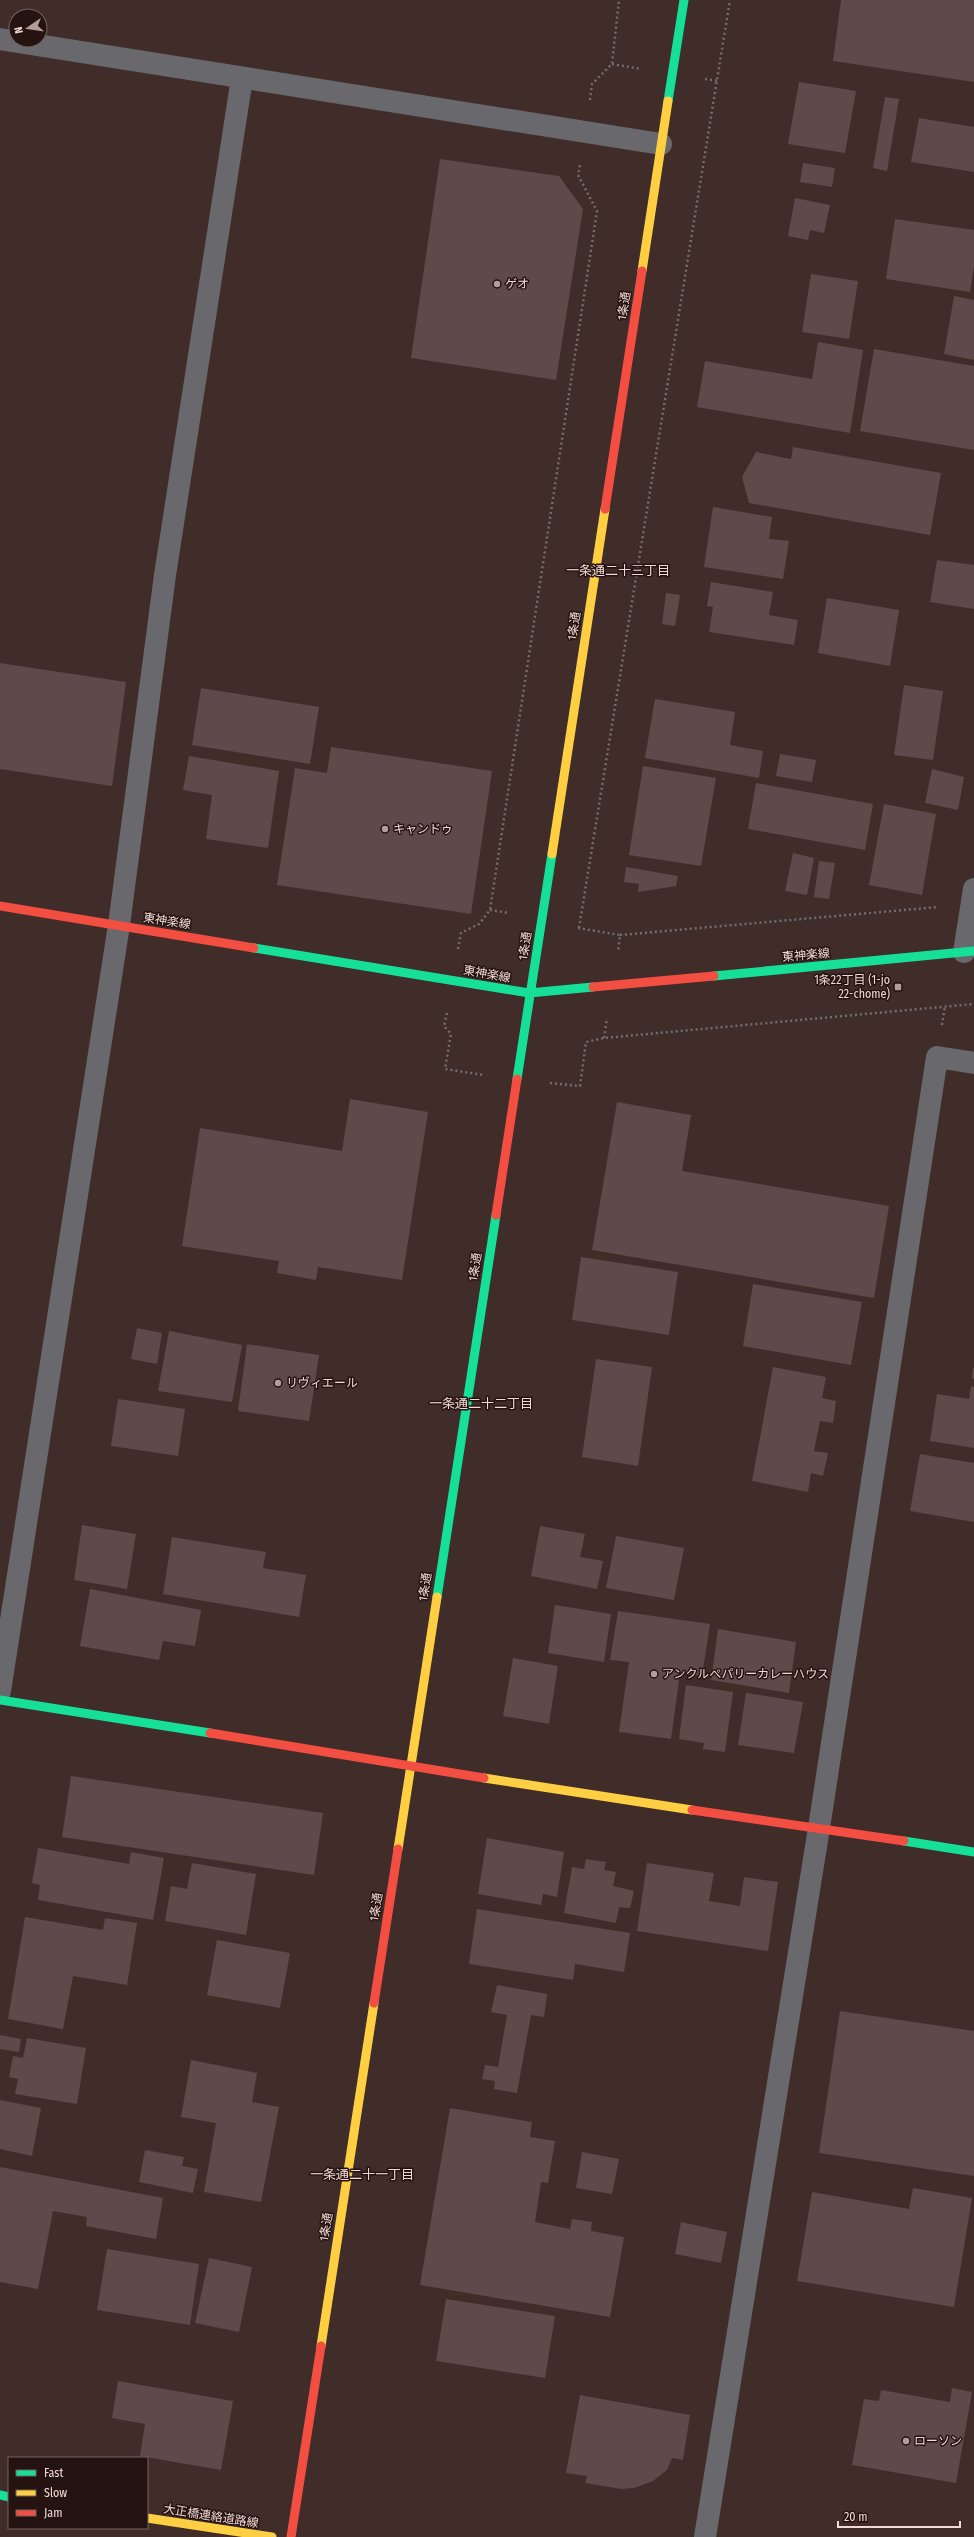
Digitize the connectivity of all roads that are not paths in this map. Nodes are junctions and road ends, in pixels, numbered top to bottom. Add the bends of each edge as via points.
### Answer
1 (684, 0) edge
2 (0, 39) edge
3 (242, 78) junction
4 (661, 144) junction
5 (973, 896) edge
6 (0, 906) edge
7 (119, 925) junction
8 (969, 952) edge
9 (529, 993) junction
10 (974, 1063) edge
11 (0, 1691) edge
12 (0, 1700) edge
13 (410, 1767) junction
14 (819, 1828) junction
15 (974, 1852) edge
16 (148, 2518) edge
17 (272, 2537) edge
18 (291, 2537) edge
19 (705, 2537) edge

1 - 4 main road, 1条通
2 - 3 street
3 - 4 street
3 - 7 street via 165,575
4 - 9 main road, 1条通
5 - 8 street
6 - 7 main road, 東神楽線
7 - 9 main road, 東神楽線
7 - 11 street
8 - 9 main road, 東神楽線
9 - 13 main road, 1条通
10 - 14 street via 937,1058
12 - 13 main road via 327,1751
13 - 14 main road
13 - 18 main road, 1条通
14 - 15 main road
14 - 19 street
16 - 17 main road, 大正橋連絡道路線

